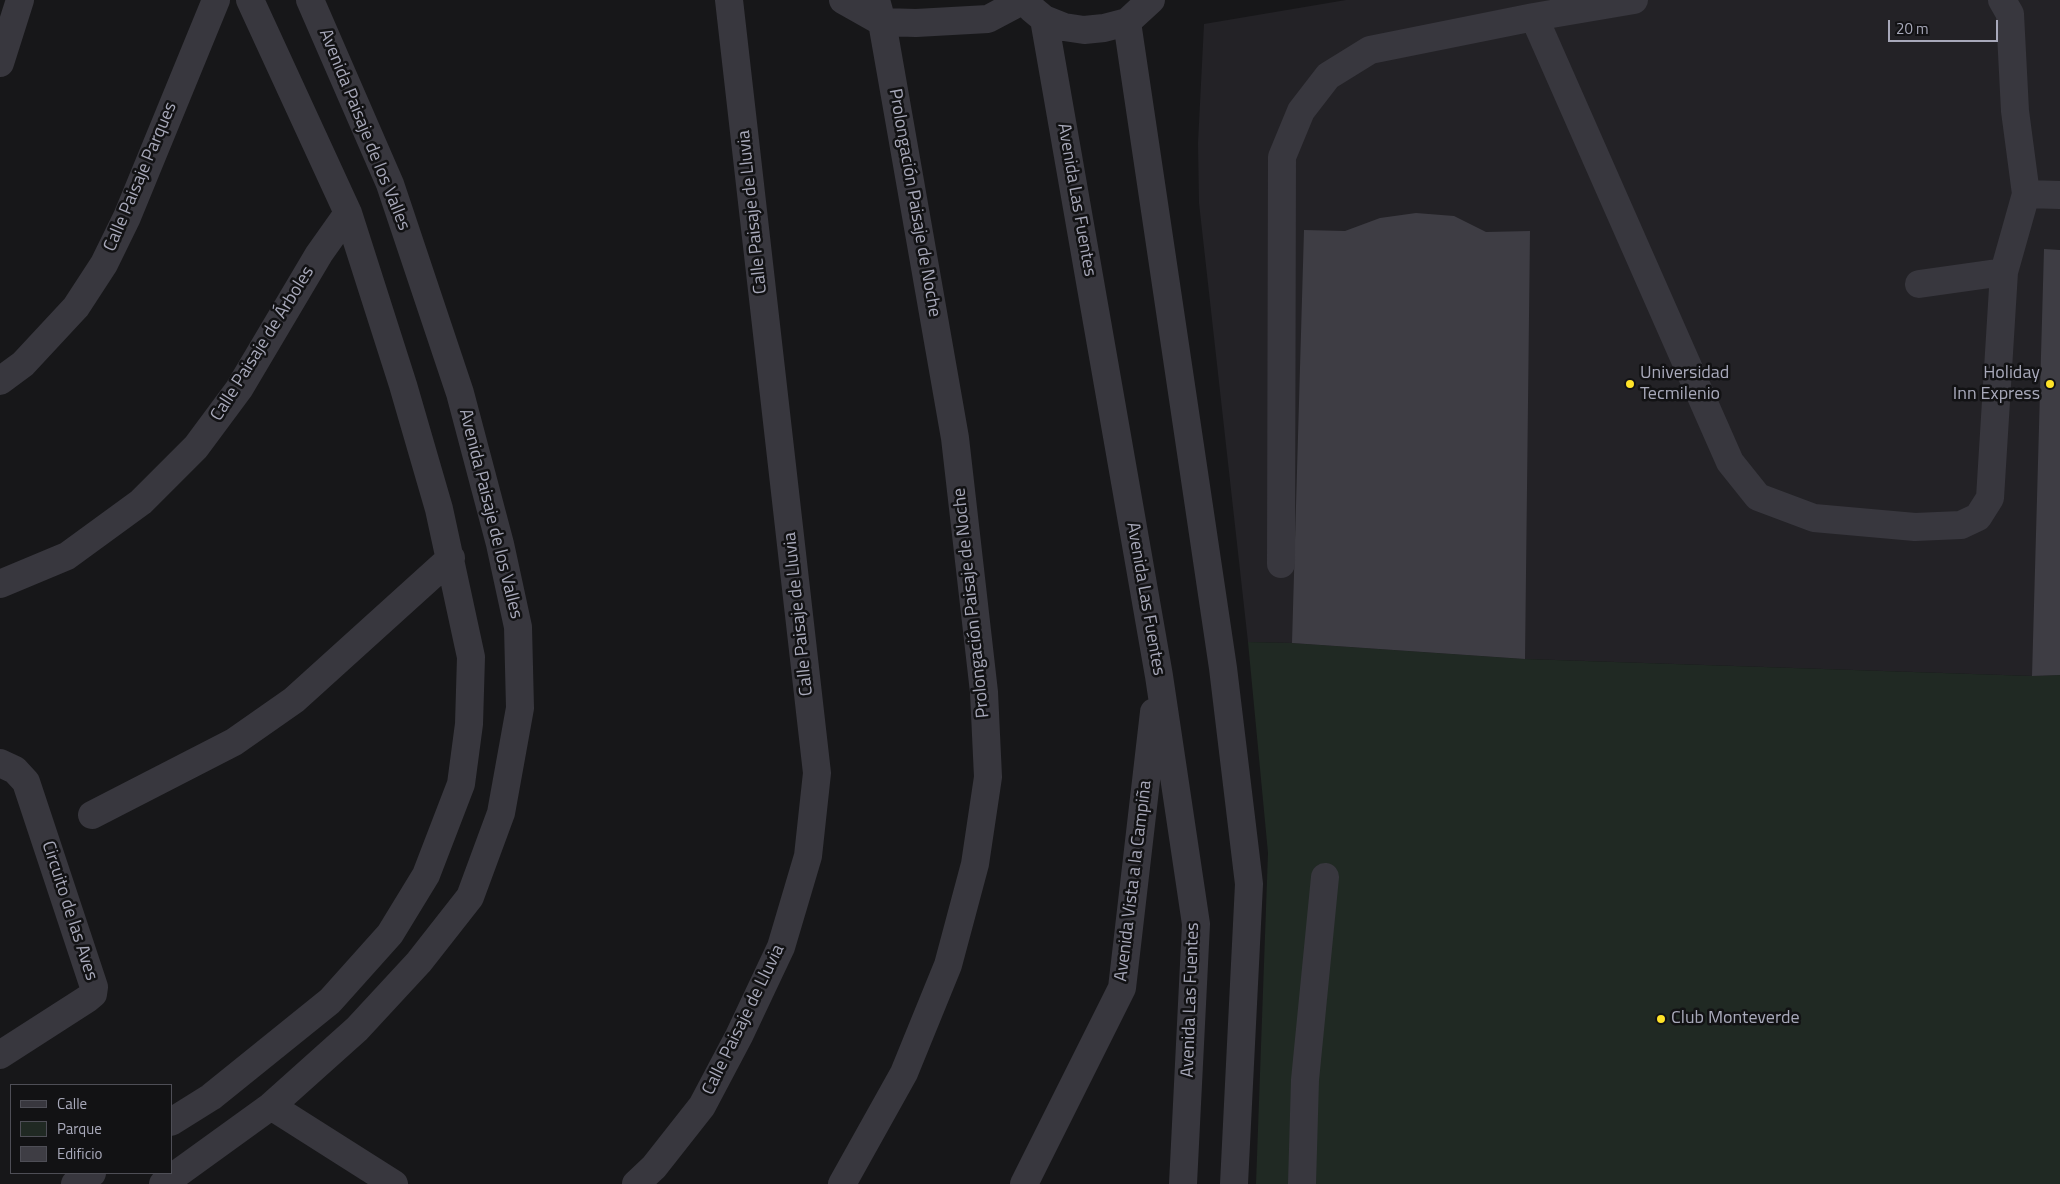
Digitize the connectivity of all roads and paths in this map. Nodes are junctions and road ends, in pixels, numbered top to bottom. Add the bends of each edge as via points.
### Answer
1 (20, 0) edge
2 (216, 0) edge
3 (250, 0) edge
4 (310, 0) edge
5 (729, 0) edge
6 (844, 0) edge
7 (1022, 0) edge
8 (1634, 0) edge
9 (2002, 0) edge
10 (1154, 1) edge
11 (879, 11) edge
12 (1534, 17) junction
13 (1044, 19) junction
14 (1127, 22) junction
15 (0, 63) edge
16 (2026, 194) junction
17 (2060, 195) edge
18 (348, 213) junction
19 (2004, 272) junction
20 (1919, 284) dead end
21 (0, 381) edge
22 (451, 558) junction
23 (1281, 564) dead end
24 (0, 584) edge
25 (1159, 676) junction
26 (0, 763) edge
27 (92, 815) dead end
28 (1325, 877) dead end
29 (330, 1001) junction
30 (357, 1029) junction
31 (0, 1055) edge
32 (271, 1106) junction
33 (172, 1121) edge
34 (90, 1174) edge
35 (75, 1184) edge
36 (163, 1184) edge
37 (394, 1184) edge
38 (636, 1184) edge
39 (842, 1184) edge
40 (1024, 1184) edge
41 (1183, 1184) edge
42 (1234, 1184) edge
43 (1302, 1184) edge

1 - 15 street
2 - 21 street, Calle Paisaje Parques via 127,217 104,264 76,307 23,364
3 - 18 street
4 - 30 street, Avenida Paisaje de los Valles via 390,184 450,364 498,535 518,627 520,708 512,756 501,813 470,897 419,962
5 - 38 street, Calle Paisaje de Lluvia via 817,773 808,856 780,947 702,1106 654,1167
6 - 11 street
7 - 11 street via 988,19 916,23
7 - 13 street
8 - 12 street
9 - 16 street via 2010,14 2015,111
10 - 14 street
11 - 39 street, Prolongación Paisaje de Noche via 955,438 984,692 988,777 975,864 948,966 904,1073
12 - 19 street via 1730,462 1758,497 1814,518 1915,527 1960,525 1978,517 1990,498
12 - 23 street via 1370,50 1328,76 1301,111 1282,157
13 - 14 street via 1084,30
13 - 25 street, Avenida Las Fuentes
14 - 42 street via 1222,659 1249,884
16 - 17 street
16 - 19 street
18 - 22 street via 403,385
18 - 24 street, Calle Paisaje de Árboles via 319,254 239,389 196,447 141,502 67,556
19 - 20 street
22 - 27 street via 294,700 234,742
22 - 29 street via 471,657 469,724 461,784 426,875 390,934
25 - 40 street, Avenida Vista a la Campiña via 1122,988
25 - 41 street, Avenida Las Fuentes via 1196,924
26 - 31 street, Circuito de las Aves via 15,770 26,782 94,987 87,1000
28 - 43 street via 1305,1080
29 - 30 street
29 - 33 street via 211,1097
30 - 32 street, Avenida Paisaje de los Valles
32 - 36 street, Avenida Paisaje de los Valles
32 - 37 street
34 - 35 street

